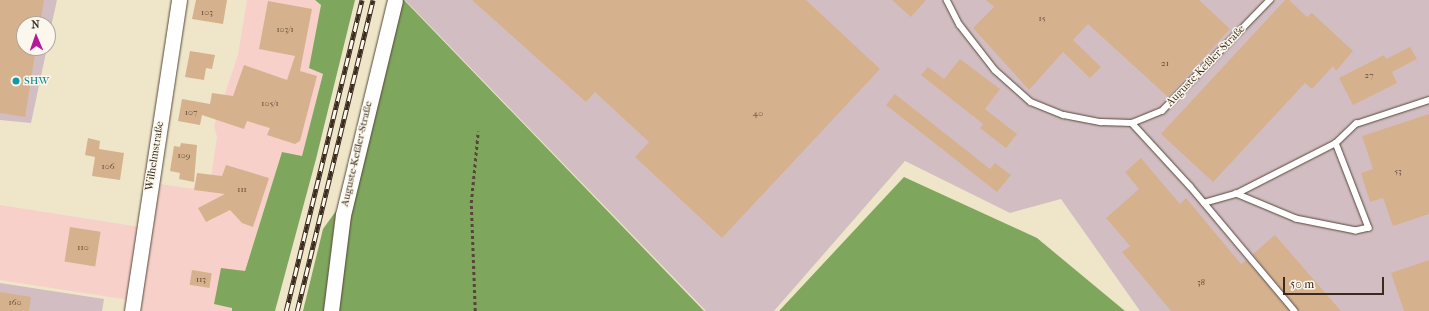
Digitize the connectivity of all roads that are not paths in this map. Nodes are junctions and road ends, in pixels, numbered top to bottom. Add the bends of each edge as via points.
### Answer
1 (179, 0) edge
2 (395, 0) edge
3 (947, 0) edge
4 (1270, 0) edge
5 (1429, 100) edge
6 (1132, 123) junction
7 (1336, 143) junction
8 (1236, 194) junction
9 (1204, 203) junction
10 (132, 311) edge
11 (331, 311) edge
12 (1295, 311) edge

1 - 10 street, Wilhelmstraße
2 - 11 street, Auguste-Keßler-Straße via 343,215
3 - 6 lane, Auguste-Keßler-Straße via 960,25 995,70 1031,102 1064,115 1101,122
4 - 6 lane, Auguste-Keßler-Straße via 1162,111
5 - 7 lane via 1356,124
6 - 9 lane
7 - 8 lane
7 - 8 lane via 1368,228 1356,231 1296,219
8 - 9 lane
9 - 12 lane

